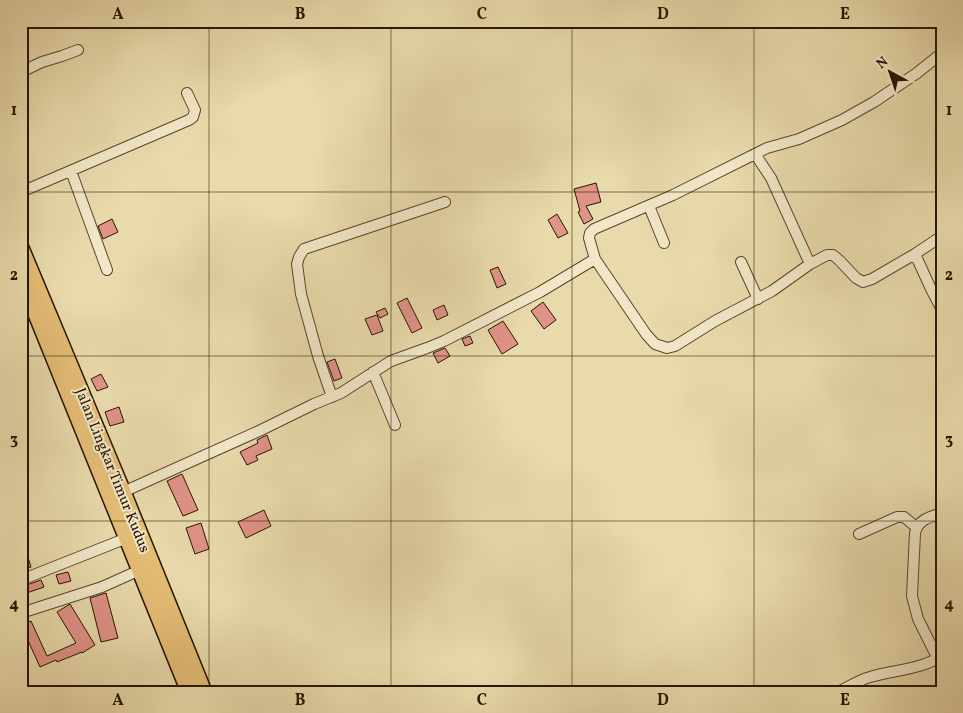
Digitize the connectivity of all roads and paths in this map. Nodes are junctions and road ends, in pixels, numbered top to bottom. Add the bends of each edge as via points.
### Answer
1 (78, 50) dead end
2 (942, 53) edge
3 (21, 72) edge
4 (188, 93) dead end
5 (755, 154) junction
6 (71, 171) junction
7 (21, 192) edge
8 (446, 202) dead end
9 (648, 206) junction
10 (942, 236) edge
11 (664, 243) dead end
12 (21, 248) edge
13 (915, 254) junction
14 (595, 259) junction
15 (741, 262) dead end
16 (810, 264) junction
17 (107, 270) dead end
18 (21, 277) edge
19 (758, 299) junction
20 (941, 305) edge
21 (373, 372) junction
22 (332, 397) junction
23 (395, 425) dead end
24 (123, 492) junction
25 (942, 513) edge
26 (916, 527) junction
27 (859, 534) dead end
28 (127, 538) junction
29 (140, 570) junction
30 (21, 580) edge
31 (21, 612) edge
32 (940, 660) edge
33 (860, 687) edge
34 (189, 692) edge
35 (204, 692) edge
36 (838, 692) edge

1 - 3 street
2 - 5 street via 874,102 842,120
4 - 6 street via 195,110 193,117
5 - 9 street
5 - 16 street via 771,178
6 - 7 street
6 - 17 street
8 - 22 street via 304,249 299,257 301,294
9 - 11 street
9 - 14 street via 590,233
10 - 13 street
12 - 24 highway, Jalan Lingkar Timur Kudus
13 - 16 street via 862,282 833,256 827,255
13 - 20 street
14 - 19 street via 646,334 655,344 667,348 676,346
14 - 21 street via 540,292 444,341 391,360
15 - 19 street
16 - 19 street
18 - 28 highway, Jalan Lingkar Timur Kudus
21 - 22 street
21 - 23 street
22 - 24 street
24 - 35 highway, Jalan Lingkar Timur Kudus
25 - 26 street via 923,520
26 - 27 street via 904,517 897,517
26 - 32 street via 912,596 918,619
28 - 29 highway, Jalan Lingkar Timur Kudus
28 - 30 street
29 - 31 street via 102,587
29 - 34 highway, Jalan Lingkar Timur Kudus
32 - 33 street via 870,677
33 - 36 street

